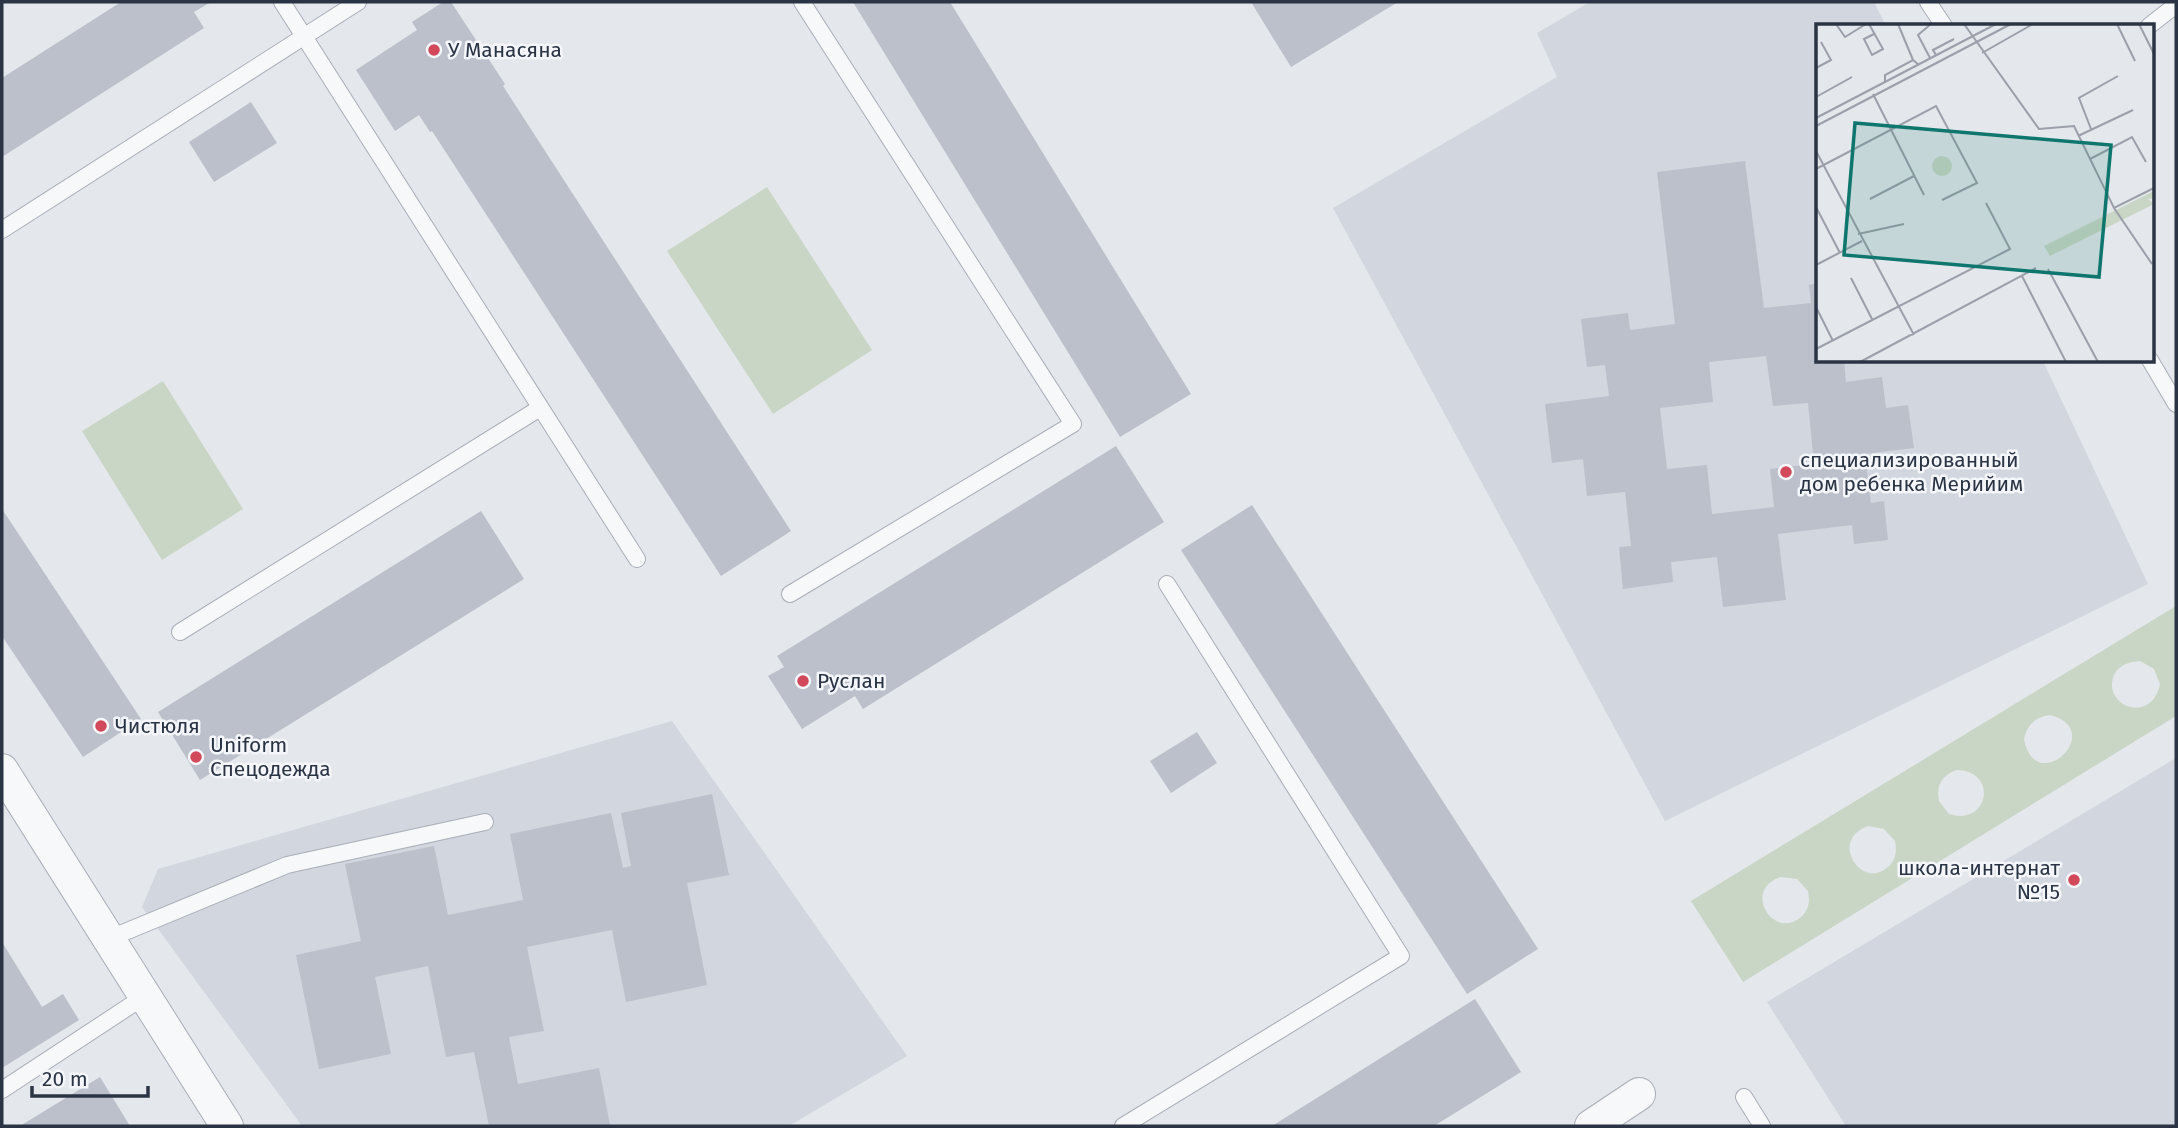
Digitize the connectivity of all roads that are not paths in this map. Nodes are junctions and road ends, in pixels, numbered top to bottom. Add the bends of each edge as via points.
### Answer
1 (282, 2) edge
2 (358, 2) edge
3 (802, 2) edge
4 (1928, 2) edge
5 (2176, 5) edge
6 (1943, 24) edge
7 (2152, 24) edge
8 (303, 37) junction
9 (2, 230) edge
10 (2151, 362) edge
11 (2176, 404) edge
12 (541, 408) junction
13 (637, 559) dead end
14 (1167, 584) dead end
15 (790, 594) dead end
16 (180, 632) dead end
17 (2, 770) edge
18 (485, 822) dead end
19 (108, 939) junction
20 (145, 996) junction
21 (2, 1090) edge
22 (1639, 1094) dead end
23 (1744, 1097) dead end
24 (228, 1126) edge
25 (1123, 1126) edge
26 (1591, 1126) edge
27 (1762, 1126) edge

1 - 8 lane
2 - 8 lane
3 - 15 lane via 1073,424
4 - 6 lane
5 - 7 lane
8 - 9 lane
8 - 12 lane
10 - 11 lane
12 - 13 lane
12 - 16 lane
14 - 25 lane via 1401,956
17 - 19 street
18 - 19 lane via 287,864
19 - 20 street
20 - 21 lane
20 - 24 street
22 - 26 street
23 - 27 lane

